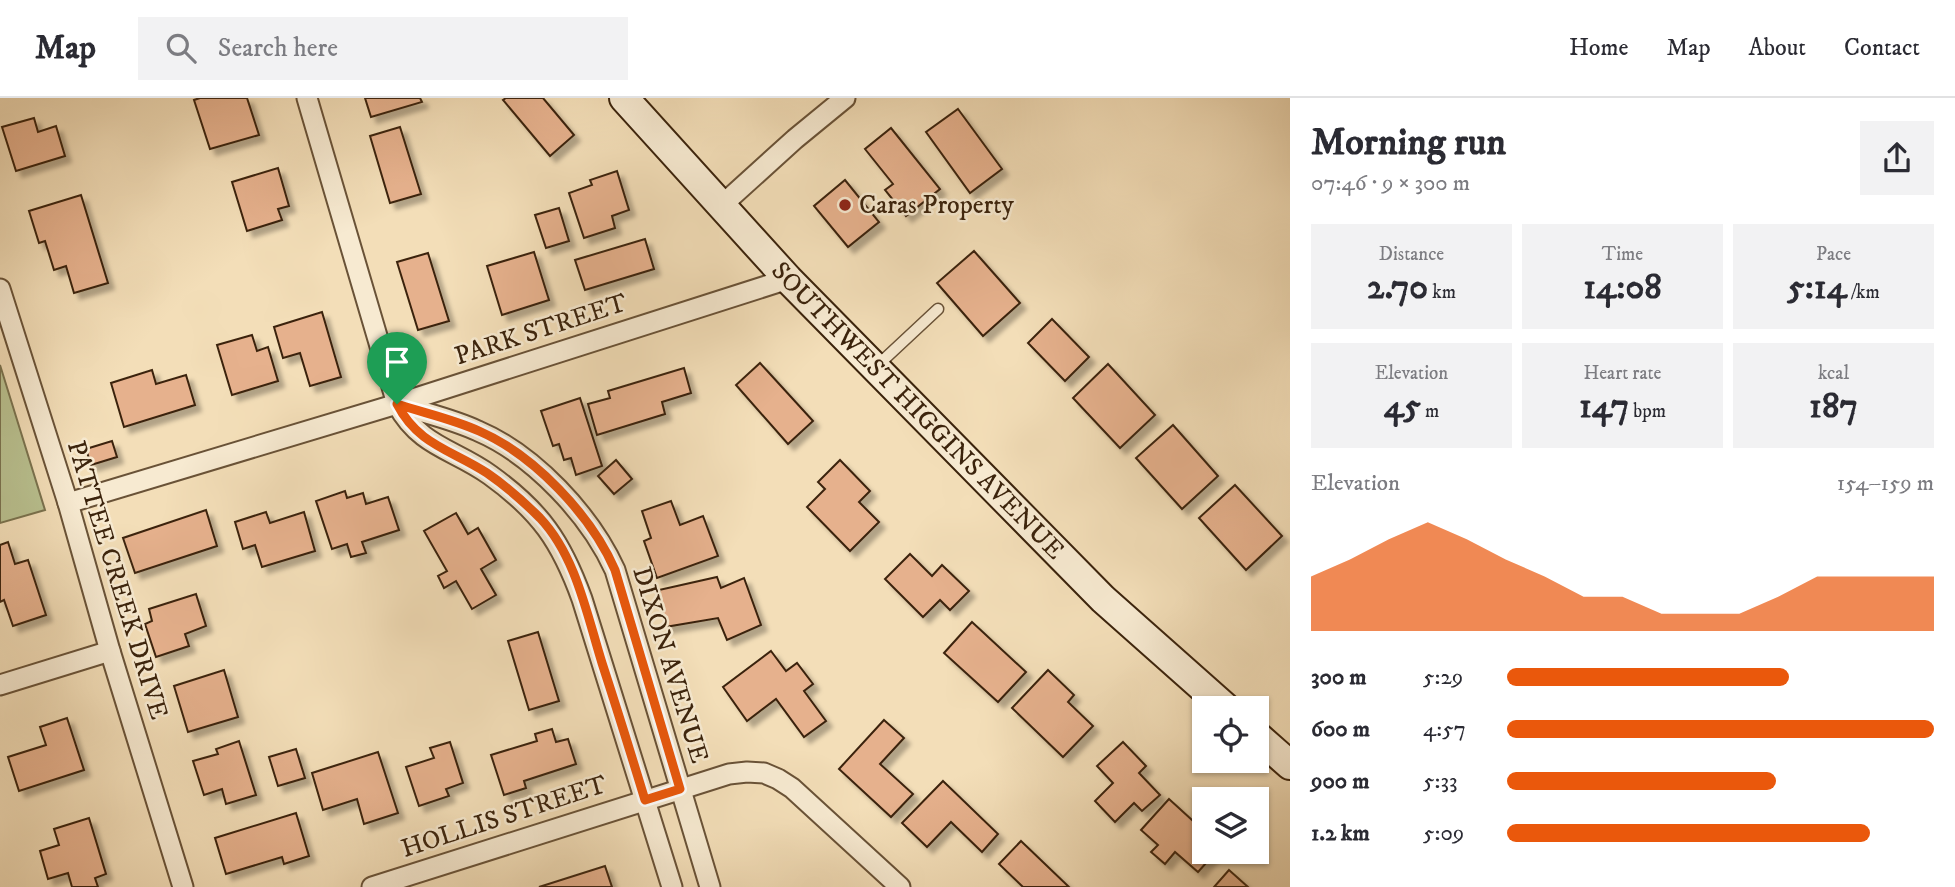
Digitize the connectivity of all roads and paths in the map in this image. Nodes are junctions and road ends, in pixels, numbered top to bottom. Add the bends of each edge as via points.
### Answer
1 (307, 98) edge
2 (624, 98) edge
3 (845, 98) edge
4 (721, 205) junction
5 (788, 279) junction
6 (0, 289) edge
7 (938, 309) dead end
8 (875, 367) junction
9 (397, 404) junction
10 (68, 503) junction
11 (110, 651) junction
12 (0, 685) edge
13 (1212, 696) edge
14 (1269, 746) edge
15 (1290, 765) edge
16 (680, 789) junction
17 (645, 800) junction
18 (183, 887) edge
19 (372, 887) edge
20 (672, 887) edge
21 (710, 887) edge
22 (900, 887) edge

1 - 9 street
2 - 4 main road, SOUTHWEST HIGGINS AVENUE
3 - 4 street
4 - 5 main road, SOUTHWEST HIGGINS AVENUE
5 - 8 main road, SOUTHWEST HIGGINS AVENUE
5 - 9 street, PARK STREET
6 - 10 street, PATTEE CREEK DRIVE
7 - 8 lane
8 - 13 main road, SOUTHWEST HIGGINS AVENUE via 1103,599
9 - 10 street, PARK STREET
9 - 16 street, DIXON AVENUE via 477,430 504,444 527,460 591,527 615,570
9 - 17 street via 404,419 424,438 489,474 554,536 582,599
10 - 11 street, PATTEE CREEK DRIVE
11 - 12 street
11 - 18 street, PATTEE CREEK DRIVE
14 - 15 main road
16 - 17 street, HOLLIS STREET
16 - 21 street, DIXON AVENUE
16 - 22 street, HOLLIS STREET via 729,774 764,774 778,779
17 - 19 street, HOLLIS STREET
17 - 20 street

